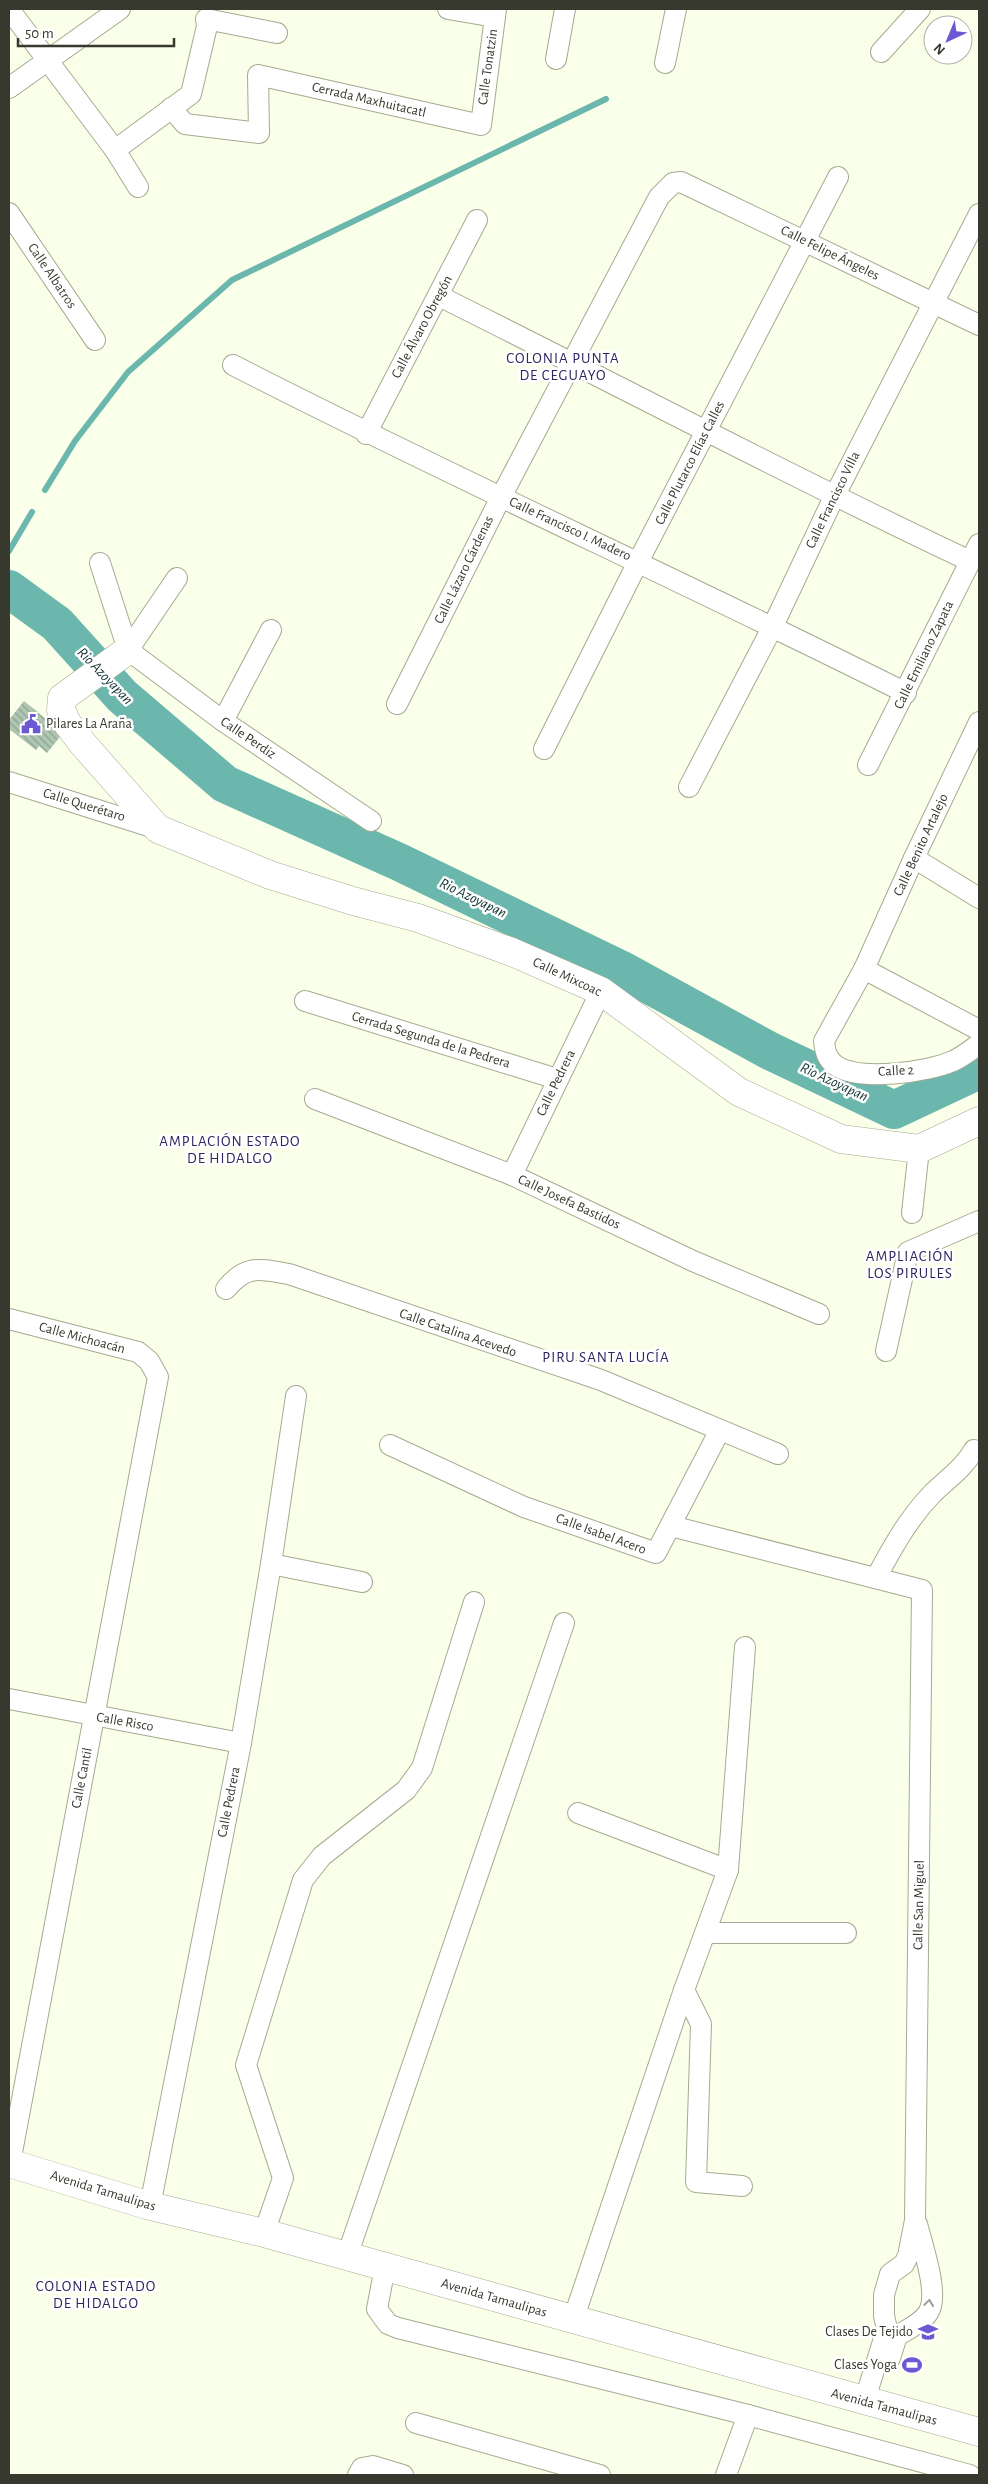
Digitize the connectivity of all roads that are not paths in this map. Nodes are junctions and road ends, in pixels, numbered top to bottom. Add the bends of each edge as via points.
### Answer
1 (9, 9) edge
2 (120, 9) edge
3 (448, 9) edge
4 (565, 9) edge
5 (676, 9) edge
6 (920, 9) edge
7 (496, 13) edge
8 (277, 33) dead end
9 (881, 52) dead end
10 (556, 59) dead end
11 (47, 61) junction
12 (665, 63) dead end
13 (9, 88) edge
14 (171, 108) junction
15 (480, 125) joint
16 (115, 150) junction
17 (838, 177) dead end
18 (681, 182) joint
19 (138, 187) dead end
20 (9, 213) edge
21 (979, 214) edge
22 (477, 220) dead end
23 (804, 241) junction
24 (439, 296) junction
25 (933, 302) junction
26 (979, 325) edge
27 (95, 340) dead end
28 (571, 362) junction
29 (234, 365) dead end
30 (707, 430) junction
31 (366, 434) junction
32 (501, 496) junction
33 (834, 497) junction
34 (975, 552) edge
35 (638, 562) junction
36 (100, 563) dead end
37 (177, 578) dead end
38 (773, 626) junction
39 (271, 630) dead end
40 (128, 650) junction
41 (906, 694) junction
42 (397, 704) dead end
43 (223, 721) junction
44 (979, 722) edge
45 (544, 749) dead end
46 (868, 765) dead end
47 (9, 782) edge
48 (689, 787) dead end
49 (371, 821) dead end
50 (158, 829) junction
51 (914, 858) junction
52 (979, 898) edge
53 (864, 969) junction
54 (601, 991) junction
55 (305, 1001) dead end
56 (979, 1030) edge
57 (824, 1042) joint
58 (979, 1044) edge
59 (557, 1079) junction
60 (315, 1099) dead end
61 (979, 1121) edge
62 (919, 1149) junction
63 (512, 1175) junction
64 (912, 1213) dead end
65 (979, 1221) edge
66 (226, 1289) dead end
67 (819, 1314) dead end
68 (9, 1319) edge
69 (886, 1351) dead end
70 (156, 1393) joint
71 (296, 1396) dead end
72 (720, 1430) junction
73 (390, 1446) dead end
74 (974, 1450) dead end
75 (778, 1454) dead end
76 (671, 1526) junction
77 (271, 1564) junction
78 (876, 1578) junction
79 (362, 1582) dead end
80 (474, 1602) dead end
81 (564, 1622) dead end
82 (745, 1647) dead end
83 (9, 1700) edge
84 (94, 1716) junction
85 (241, 1743) junction
86 (578, 1813) dead end
87 (728, 1870) junction
88 (846, 1933) dead end
89 (706, 1934) junction
90 (684, 1990) junction
91 (10, 2163) edge
92 (742, 2186) dead end
93 (150, 2206) junction
94 (916, 2220) junction
95 (264, 2233) junction
96 (347, 2256) junction
97 (904, 2264) junction
98 (384, 2267) junction
99 (931, 2276) junction
100 (573, 2320) junction
101 (892, 2332) junction
102 (870, 2404) junction
103 (748, 2415) junction
104 (416, 2423) dead end
105 (979, 2432) edge
106 (358, 2475) edge
107 (403, 2475) edge
108 (600, 2475) edge
109 (726, 2475) edge
110 (970, 2475) edge

1 - 11 street
2 - 11 street
3 - 7 street
4 - 10 street
5 - 12 street
6 - 9 street
7 - 15 street, Calle Tonatzin
8 - 14 street via 206,19 191,94
11 - 13 street
11 - 16 street
14 - 15 street, Cerrada Maxhuitacatl via 185,124 259,132 258,75
14 - 16 street
16 - 19 street
17 - 23 street, Calle Plutarco Elías Calles
18 - 23 street, Calle Felipe Ángeles
18 - 28 street, Calle Lázaro Cárdenas via 673,183 659,197
20 - 27 street, Calle Albatros
21 - 25 street, Calle Francisco Villa
22 - 24 street, Calle Álvaro Obregón
23 - 25 street, Calle Felipe Ángeles
23 - 30 street, Calle Plutarco Elías Calles
24 - 28 street
24 - 31 street, Calle Álvaro Obregón
25 - 26 street, Calle Felipe Ángeles
25 - 33 street, Calle Francisco Villa
28 - 30 street
28 - 32 street, Calle Lázaro Cárdenas
29 - 31 street, Calle Francisco I. Madero
30 - 33 street
30 - 35 street, Calle Plutarco Elías Calles
31 - 32 street, Calle Francisco I. Madero
32 - 35 street, Calle Francisco I. Madero
32 - 42 street, Calle Lázaro Cárdenas
33 - 34 street
33 - 38 street, Calle Francisco Villa
34 - 41 street, Calle Emiliano Zapata
35 - 38 street, Calle Francisco I. Madero
35 - 45 street, Calle Plutarco Elías Calles
36 - 40 street
37 - 40 street
38 - 41 street, Calle Francisco I. Madero
38 - 48 street, Calle Francisco Villa
39 - 43 street
40 - 43 street, Calle Perdiz
40 - 50 street via 70,690 62,698 61,710 82,744
41 - 46 street, Calle Emiliano Zapata
43 - 49 street, Calle Perdiz
44 - 51 street, Calle Benito Artalejo
47 - 50 street, Calle Querétaro
50 - 54 street, Calle Mixcoac via 270,875 418,918 512,952
51 - 52 street
51 - 53 street, Calle Benito Artalejo
53 - 56 street
53 - 57 street, Calle Benito Artalejo
54 - 59 street, Calle Pedrera
54 - 62 street, Calle Mixcoac via 739,1092 841,1139
55 - 59 street, Cerrada Segunda de la Pedrera
57 - 58 street, Calle 2 via 825,1053 834,1065 852,1072 884,1073 925,1070 954,1061
59 - 63 street, Calle Pedrera
60 - 63 street, Calle Josefa Bastidos
61 - 62 street
62 - 64 street
63 - 67 street, Calle Josefa Bastidos via 693,1261
65 - 69 street via 908,1252
66 - 72 street, Calle Catalina Acevedo via 237,1275 253,1270 289,1274 601,1380
68 - 70 street, Calle Michoacán via 138,1352 149,1361 158,1377
70 - 84 street, Calle Cantil
71 - 77 street, Calle Pedrera
72 - 75 street, Calle Catalina Acevedo
72 - 76 street
73 - 76 street, Calle Isabel Acero via 524,1507 656,1554
74 - 78 street via 966,1465 932,1494 899,1534
76 - 78 street
77 - 79 street
77 - 85 street, Calle Pedrera
78 - 94 street, Calle San Miguel via 922,1590
80 - 95 street via 422,1768 406,1790 322,1856 303,1880 246,2064 283,2178
81 - 96 street
82 - 87 street
83 - 84 street, Calle Risco
84 - 85 street, Calle Risco
84 - 91 street, Calle Cantil
85 - 93 street, Calle Pedrera
86 - 87 street
87 - 89 street
88 - 89 street
89 - 90 street
90 - 92 street via 701,2024 696,2182
90 - 100 street
91 - 93 street, Avenida Tamaulipas
93 - 95 street, Avenida Tamaulipas
94 - 97 street, Calle San Miguel
94 - 99 street, Calle San Miguel
95 - 96 street, Avenida Tamaulipas
96 - 98 street, Avenida Tamaulipas
97 - 99 street via 916,2266
97 - 101 street, Calle San Miguel via 890,2274 884,2295 884,2316
98 - 100 street, Avenida Tamaulipas
98 - 103 street via 377,2309 388,2324
101 -> 99 street, Calle San Miguel via 917,2325 930,2309
100 - 102 street, Avenida Tamaulipas
101 - 102 street, Calle San Miguel
102 - 105 street, Avenida Tamaulipas
103 - 109 street
103 - 110 street
104 - 108 street
106 - 107 street via 362,2468 373,2466

